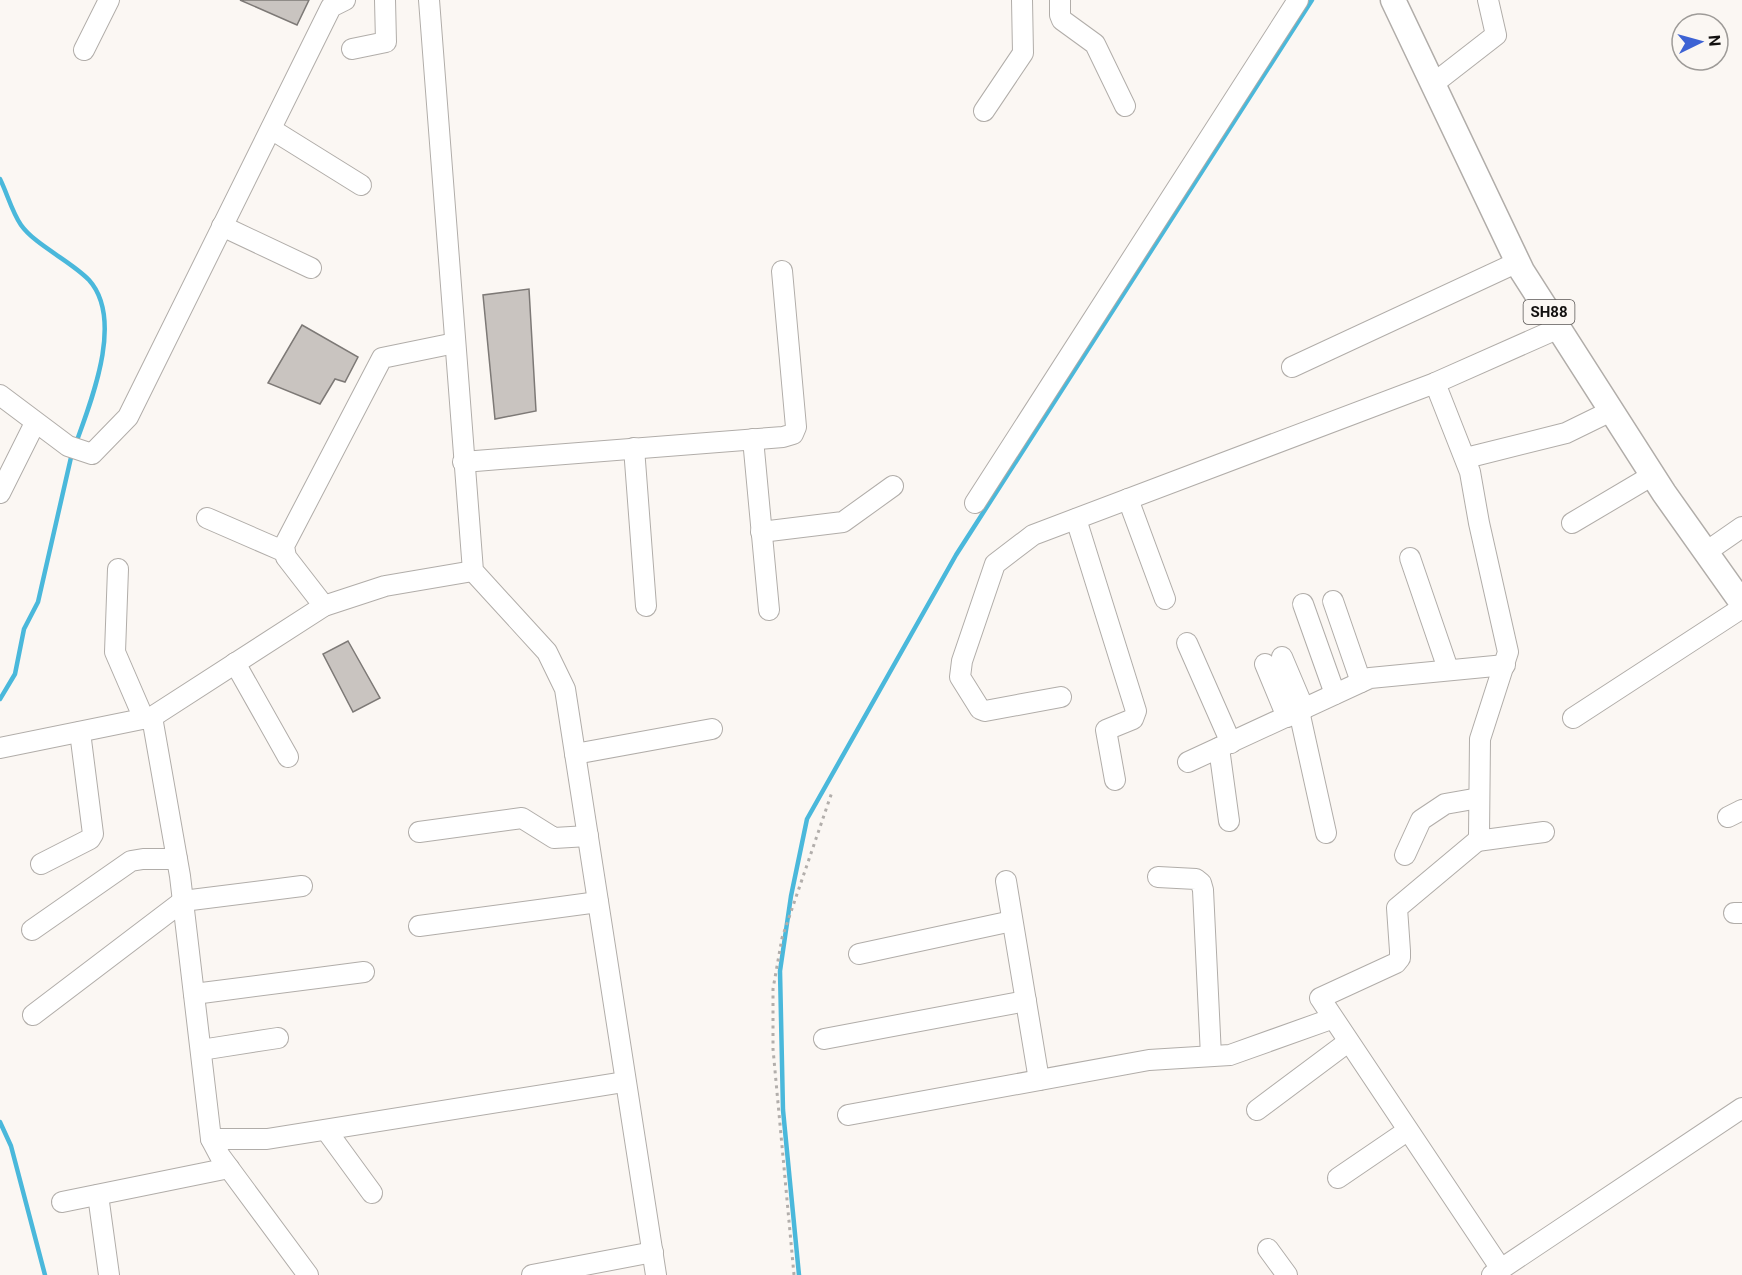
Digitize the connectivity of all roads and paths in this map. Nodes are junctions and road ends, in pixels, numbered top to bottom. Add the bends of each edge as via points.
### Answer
1 (109, 0) edge
2 (345, 0) edge
3 (385, 0) edge
4 (429, 0) edge
5 (1022, 0) edge
6 (1060, 0) edge
7 (1298, 0) edge
8 (1393, 0) edge
9 (1488, 0) edge
10 (352, 49) dead end
11 (84, 50) dead end
12 (1433, 84) junction
13 (1125, 106) dead end
14 (984, 111) dead end
15 (271, 129) junction
16 (361, 184) dead end
17 (222, 226) junction
18 (1518, 262) junction
19 (311, 268) dead end
20 (782, 271) dead end
21 (1559, 328) junction
22 (454, 343) junction
23 (1292, 367) dead end
24 (1435, 383) junction
25 (0, 395) edge
26 (1611, 411) junction
27 (35, 423) junction
28 (753, 439) junction
29 (634, 448) junction
30 (1466, 458) junction
31 (463, 462) junction
32 (1653, 475) junction
33 (894, 486) dead end
34 (0, 493) edge
35 (1128, 499) junction
36 (975, 503) dead end
37 (207, 518) dead end
38 (1077, 519) junction
39 (1572, 523) dead end
40 (1742, 527) edge
41 (761, 532) junction
42 (283, 551) junction
43 (1706, 552) junction
44 (1410, 558) dead end
45 (118, 569) dead end
46 (473, 571) junction
47 (1165, 599) dead end
48 (1333, 601) dead end
49 (1742, 603) edge
50 (1303, 604) dead end
51 (324, 606) junction
52 (646, 606) dead end
53 (1742, 608) edge
54 (769, 610) dead end
55 (1187, 643) dead end
56 (1273, 660) dead end
57 (235, 663) junction
58 (1505, 664) junction
59 (1449, 669) junction
60 (1361, 682) junction
61 (1335, 694) junction
62 (1062, 697) dead end
63 (1297, 713) junction
64 (148, 718) junction
65 (1573, 718) dead end
66 (712, 729) dead end
67 (80, 732) junction
68 (1225, 746) junction
69 (0, 748) edge
70 (575, 754) junction
71 (288, 757) dead end
72 (1188, 762) dead end
73 (1115, 780) dead end
74 (832, 792) dead end
75 (1479, 798) junction
76 (1229, 820) dead end
77 (419, 832) dead end
78 (1544, 832) dead end
79 (1326, 833) dead end
80 (588, 836) junction
81 (1477, 841) junction
82 (1405, 855) dead end
83 (177, 859) junction
84 (41, 864) dead end
85 (1158, 877) dead end
86 (1006, 881) dead end
87 (302, 885) dead end
88 (597, 895) junction
89 (183, 901) junction
90 (447, 909) dead end
91 (1012, 921) junction
92 (419, 926) dead end
93 (32, 930) dead end
94 (859, 954) dead end
95 (364, 972) dead end
96 (194, 994) junction
97 (1026, 1001) junction
98 (33, 1015) dead end
99 (1331, 1018) junction
100 (278, 1038) dead end
101 (824, 1039) dead end
102 (1348, 1042) junction
103 (201, 1050) junction
104 (1211, 1056) junction
105 (1040, 1080) junction
106 (624, 1082) junction
107 (1742, 1108) edge
108 (1257, 1110) dead end
109 (848, 1114) dead end
110 (326, 1130) junction
111 (1407, 1131) junction
112 (211, 1139) junction
113 (230, 1168) junction
114 (1338, 1178) dead end
115 (372, 1193) dead end
116 (98, 1195) junction
117 (62, 1202) dead end
118 (1268, 1249) dead end
119 (653, 1252) junction
120 (1496, 1272) edge
121 (109, 1275) edge
122 (308, 1275) edge
123 (532, 1275) edge
124 (656, 1275) edge
125 (794, 1275) edge
126 (1287, 1275) edge

1 - 11 street
2 - 15 street via 332,7
3 - 10 street via 386,42
4 - 22 street
5 - 14 street via 1023,53
6 - 13 street via 1062,20 1095,45
7 - 36 street
8 - 12 main road, SH88
9 - 12 street via 1496,35
12 - 18 main road, SH88
15 - 16 street
15 - 17 street
17 - 19 street
17 - 27 street via 128,417 92,454 68,446
18 - 21 main road, SH88
18 - 23 street
20 - 28 street via 796,427 793,434 783,437
21 - 24 street
21 - 26 main road, SH88
22 - 31 street
22 - 42 street via 382,358
24 - 30 street
24 - 35 street
25 - 27 street
26 - 30 street via 1566,433
26 - 32 main road, SH88
27 - 34 street
28 - 29 street
28 - 41 street
29 - 31 street
29 - 52 street
30 - 58 street via 1508,652
31 - 46 street
32 - 39 street
32 - 43 main road, SH88
33 - 41 street via 843,522
35 - 38 street
35 - 47 street
37 - 42 street
38 - 62 street via 1033,536 995,564 959,670 985,711
38 - 73 street via 1136,711 1133,719 1106,730
40 - 43 street
41 - 54 street
42 - 51 street
43 - 49 main road, SH88
44 - 59 street
45 - 64 street via 115,652
46 - 51 street via 385,585
46 - 70 street via 547,652 565,689
48 - 60 street
50 - 61 street
51 - 57 street
53 - 65 street
55 - 68 street
56 - 63 street
57 - 64 street
57 - 71 street
58 - 59 street
58 - 75 street via 1480,739
59 - 60 street via 1379,676
60 - 61 street
61 - 63 street
63 - 68 street
63 - 79 street
64 - 67 street
64 - 83 street
66 - 70 street
67 - 69 street
67 - 84 street via 93,834
68 - 72 street
68 - 76 street
70 - 80 street
74 - 125 path via 782,938 773,989 773,1049
75 - 81 street
75 - 82 street via 1445,804 1421,820
77 - 80 street via 522,818 554,838
78 - 81 street
80 - 88 street
81 - 99 street via 1397,908 1400,958 1396,963 1320,998
83 - 89 street
83 - 93 street via 131,861
85 - 104 street via 1197,879 1201,883
86 - 91 street
87 - 89 street
88 - 90 street
88 - 92 street
88 - 106 street
89 - 96 street
89 - 98 street
91 - 94 street
91 - 97 street
95 - 96 street
96 - 103 street
97 - 101 street
97 - 105 street
99 - 102 street
99 - 104 street via 1230,1055
100 - 103 street
102 - 108 street
102 - 111 street
103 - 112 street
104 - 105 street via 1159,1059
105 - 109 street
106 - 110 street
106 - 119 street
107 - 120 street
110 - 112 street via 267,1139
110 - 115 street
111 - 114 street
111 - 120 street
112 - 113 street
113 - 116 street
113 - 122 street
116 - 117 street
116 - 121 street
118 - 126 street
119 - 123 street
119 - 124 street

